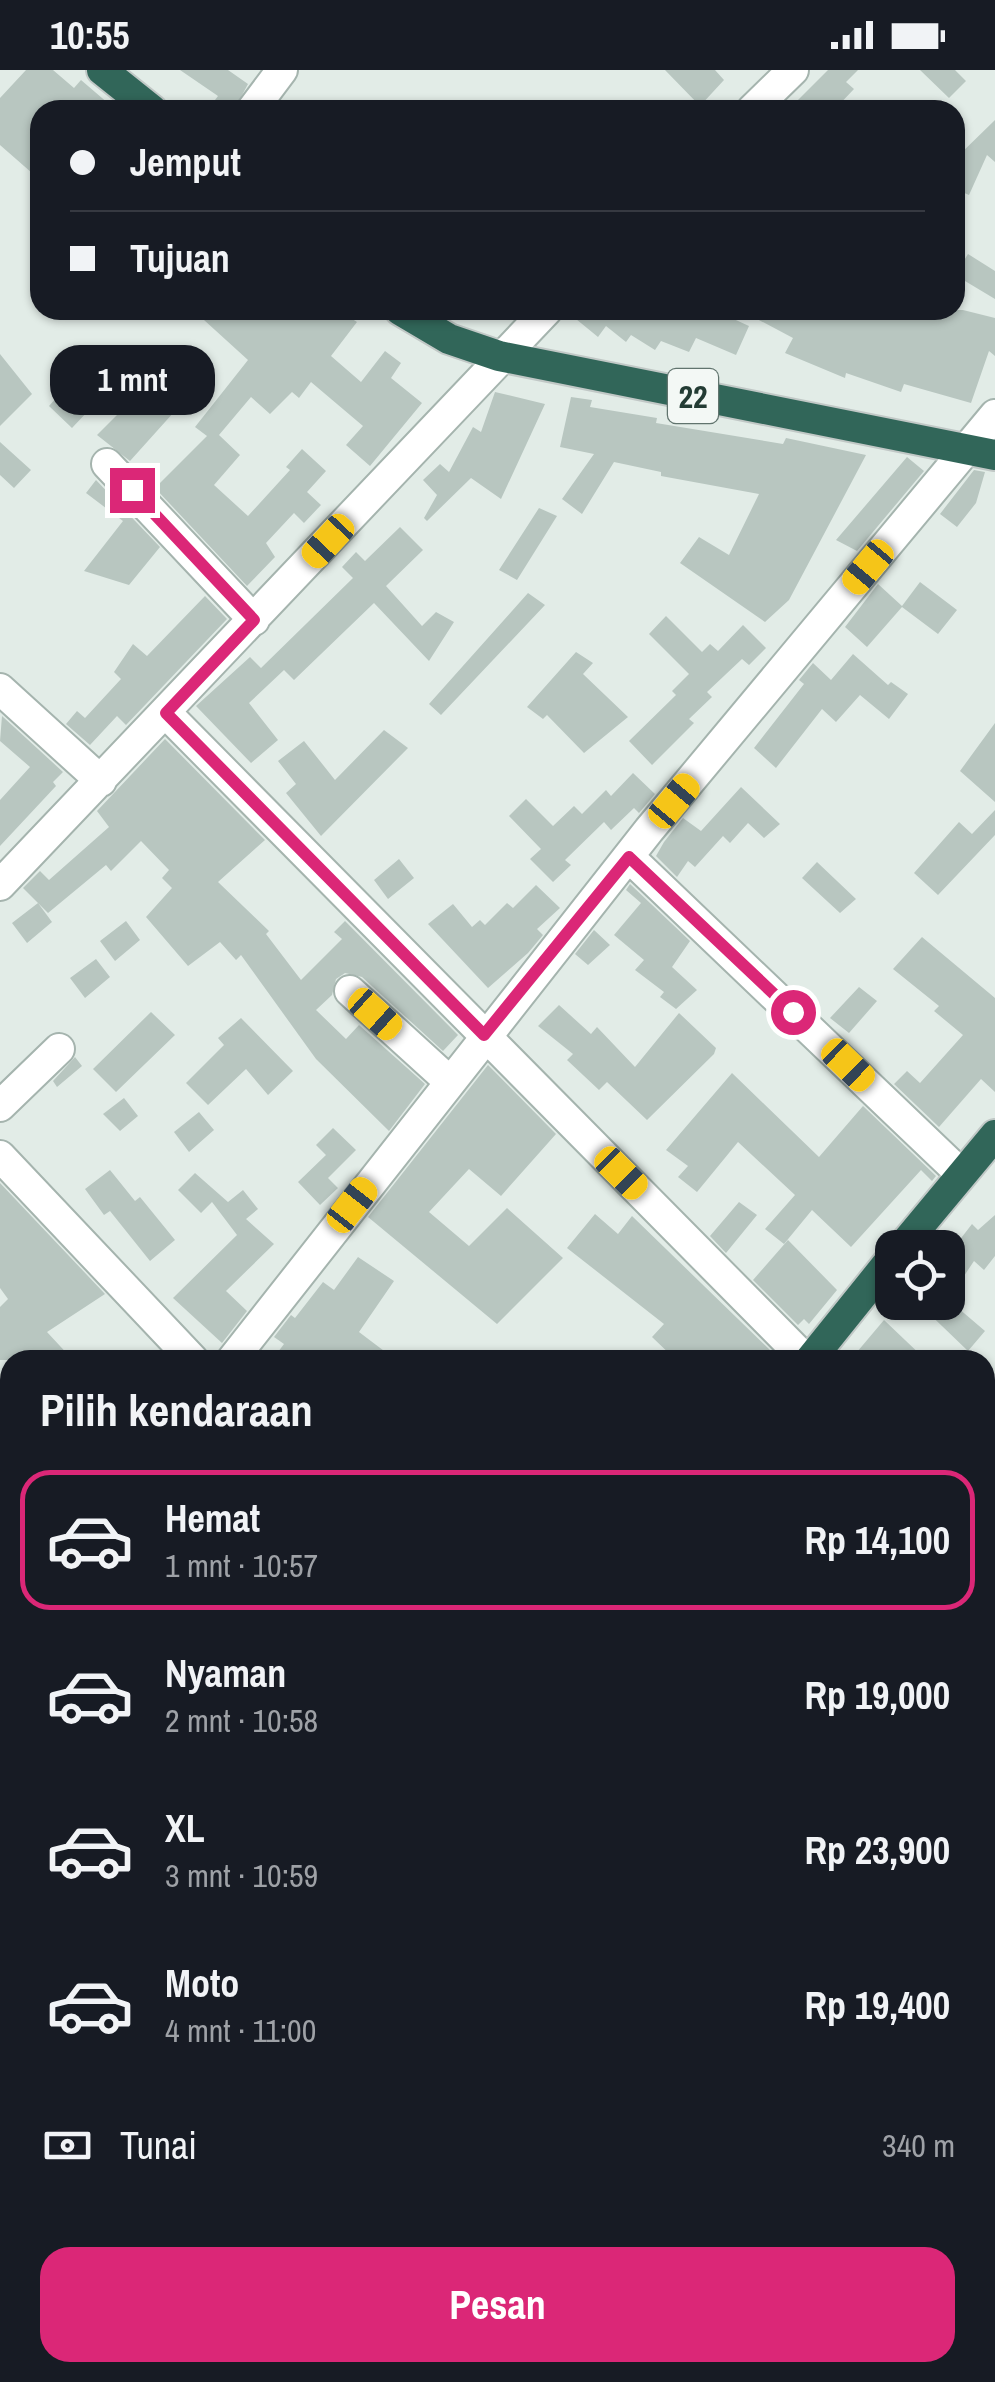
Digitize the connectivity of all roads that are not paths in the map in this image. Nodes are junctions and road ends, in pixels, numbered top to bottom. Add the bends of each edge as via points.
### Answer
1 (102, 70) edge
2 (282, 70) edge
3 (794, 70) edge
4 (140, 100) edge
5 (260, 100) edge
6 (762, 100) edge
7 (417, 320) edge
8 (537, 320) edge
9 (499, 356) junction
10 (995, 414) edge
11 (980, 452) edge
12 (107, 464) dead end
13 (254, 620) junction
14 (0, 689) edge
15 (166, 713) junction
16 (101, 780) junction
17 (629, 857) junction
18 (0, 885) edge
19 (350, 991) dead end
20 (484, 1035) junction
21 (59, 1049) dead end
22 (449, 1081) junction
23 (0, 1106) edge
24 (995, 1135) edge
25 (0, 1156) edge
26 (961, 1174) junction
27 (916, 1230) edge
28 (875, 1279) edge
29 (184, 1350) edge
30 (240, 1350) edge
31 (798, 1350) edge
32 (816, 1350) edge

1 - 4 highway
2 - 5 street
3 - 6 street
7 - 9 highway, 22
8 - 9 street
9 - 11 highway, 22
9 - 13 street
10 - 11 street
11 - 17 street
12 - 13 street
13 - 15 street
14 - 16 street
15 - 16 street
15 - 20 street
16 - 18 street
17 - 20 street
17 - 26 street
19 - 22 street
20 - 22 street
20 - 31 street
21 - 23 street
22 - 30 street
24 - 26 highway
25 - 29 street
26 - 27 highway
28 - 32 highway

